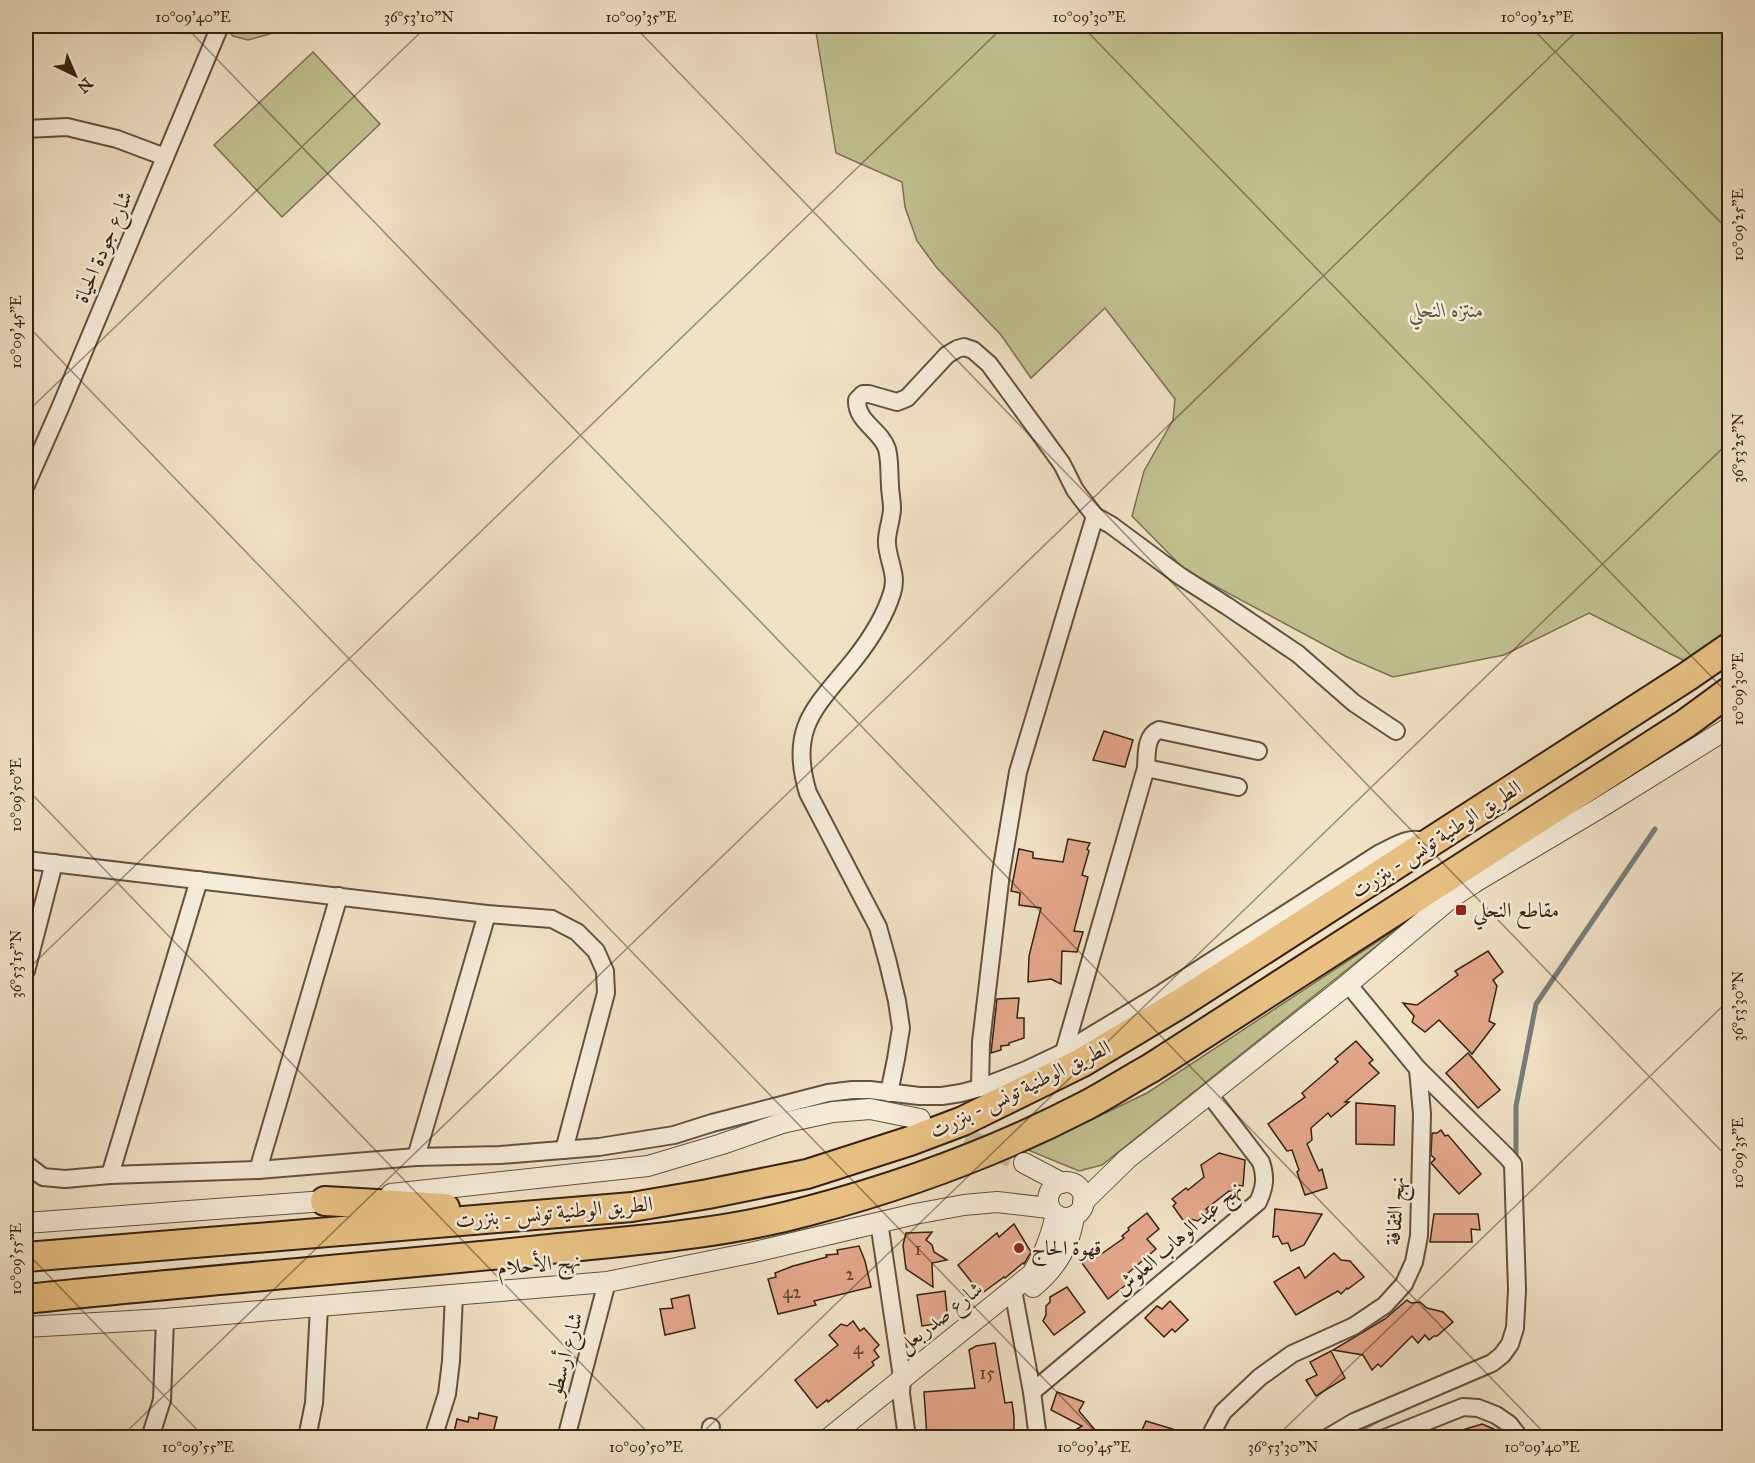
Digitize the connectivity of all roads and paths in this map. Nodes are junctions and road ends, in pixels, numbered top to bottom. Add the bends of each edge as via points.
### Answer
1 (220, 26) edge
2 (26, 129) edge
3 (165, 157) junction
4 (26, 485) edge
5 (1095, 516) junction
6 (1730, 647) edge
7 (1730, 691) edge
8 (1730, 727) edge
9 (1396, 731) dead end
10 (1258, 751) dead end
11 (1146, 768) junction
12 (1238, 787) dead end
13 (1431, 843) junction
14 (26, 860) edge
15 (54, 863) junction
16 (199, 880) junction
17 (339, 896) junction
18 (487, 914) junction
19 (26, 971) edge
20 (1348, 984) junction
21 (1064, 1052) junction
22 (1418, 1069) junction
23 (980, 1088) junction
24 (889, 1093) junction
25 (1209, 1094) junction
26 (921, 1119) tunnel mouth
27 (564, 1150) junction
28 (416, 1157) junction
29 (1128, 1159) junction
30 (1024, 1163) tunnel mouth
31 (26, 1164) edge
32 (258, 1170) junction
33 (110, 1175) junction
34 (1068, 1184) junction
35 (708, 1194) junction
36 (324, 1201) junction
37 (1066, 1210) junction
38 (879, 1222) junction
39 (26, 1223) edge
40 (26, 1257) edge
41 (607, 1282) junction
42 (454, 1295) junction
43 (1015, 1295) junction
44 (26, 1299) edge
45 (319, 1307) junction
46 (165, 1319) junction
47 (26, 1327) edge
48 (902, 1385) junction
49 (1032, 1392) junction
50 (150, 1437) edge
51 (307, 1437) edge
52 (433, 1437) edge
53 (566, 1437) edge
54 (829, 1437) edge
55 (847, 1437) edge
56 (907, 1437) edge
57 (1038, 1437) edge
58 (1209, 1437) edge
59 (1327, 1437) edge
60 (1385, 1437) edge
61 (1520, 1437) edge

1 - 3 street, شارع جودة الحياة
2 - 3 street via 67,127 117,139
3 - 4 street, شارع جودة الحياة
5 - 9 street via 1298,654 1354,703
5 - 23 street via 1018,772 981,1042
5 - 24 street via 989,364 973,350 957,349 947,356 901,402 869,394 857,400 858,411 888,450 892,508 887,544 893,592 869,639 814,709 804,731 802,773 808,793 878,927 888,963 901,1028
6 - 13 highway, الطريق الوطنية تونس - بنزرت
7 - 44 highway, الطريق الوطنية تونس - بنزرت via 1151,1068 1046,1125 953,1164 807,1212 720,1231
8 - 20 street via 1474,882
10 - 11 street via 1159,730 1149,741
11 - 12 street
11 - 21 street
13 - 21 street via 1407,840 1380,853
13 - 35 highway, الطريق الوطنية تونس - بنزرت via 1081,1063 963,1121 807,1174
14 - 15 street
15 - 16 street
15 - 19 street
16 - 17 street
16 - 33 street
17 - 18 street
17 - 32 street
18 - 27 street via 552,920 577,932 596,951 605,971 606,993
18 - 28 street
20 - 22 street
20 - 25 street
21 - 23 street
22 - 58 street, نهج الثقافة via 1422,1114 1419,1236 1404,1284 1385,1305 1354,1326 1292,1354 1260,1377 1223,1412
22 - 59 street via 1513,1164 1517,1290 1513,1338 1492,1363 1353,1422
23 - 24 street via 942,1096
24 - 27 street via 852,1090 828,1094 674,1135
25 - 29 street
25 - 49 street, نهج عبد الوهاب العلوش via 1261,1162 1266,1174 1258,1202
26 - 36 street via 870,1109 833,1112 782,1123 648,1166
27 - 28 street
28 - 32 street
29 - 34 street
29 - 37 street
30 - 34 street
31 - 33 street via 43,1177
32 - 33 street
34 - 37 street via 1083,1195
34 - 37 street, شارع صدربعل via 1053,1188 1048,1197
35 - 36 highway via 444,1208
35 - 40 highway, الطريق الوطنية تونس - بنزرت via 632,1207
36 - 39 street
37 - 38 street, نهج الأحلام via 997,1203 964,1205
37 - 43 street, شارع صدربعل via 1038,1265
38 - 41 street, نهج الأحلام
38 - 48 street
41 - 42 street, نهج الأحلام
41 - 53 street, شارع أرسطو
42 - 45 street, نهج الأحلام
42 - 52 street via 447,1394
43 - 48 street, شارع صدربعل
43 - 49 street
45 - 46 street, نهج الأحلام
45 - 51 street via 314,1403
46 - 47 street, نهج الأحلام
46 - 50 street via 162,1400
48 - 54 street, شارع صدربعل
48 - 55 street, شارع صدربعل
48 - 56 street
49 - 57 street
60 - 61 street via 1463,1407 1496,1415

